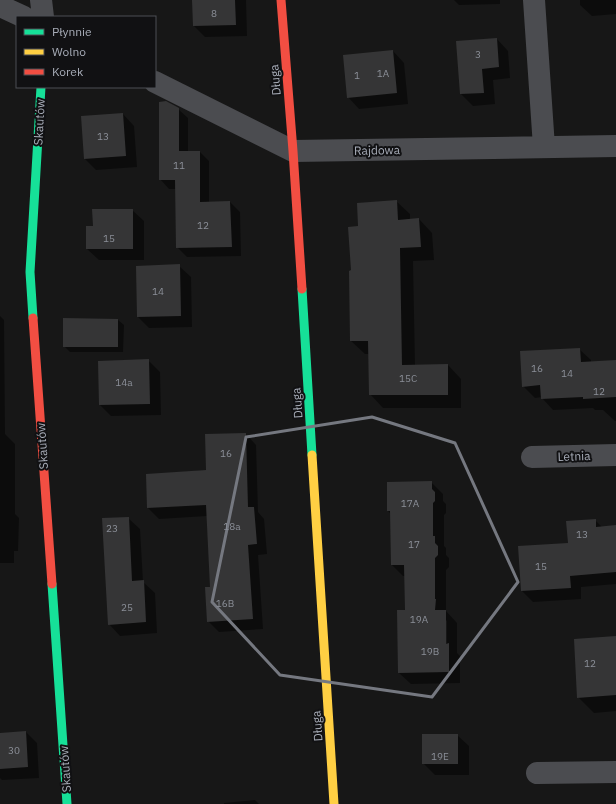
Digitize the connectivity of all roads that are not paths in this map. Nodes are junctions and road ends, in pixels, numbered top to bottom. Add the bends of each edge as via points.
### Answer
1 (41, 0) edge
2 (281, 0) edge
3 (534, 0) edge
4 (0, 6) edge
5 (22, 16) edge
6 (43, 16) edge
7 (156, 82) edge
8 (40, 88) edge
9 (616, 146) edge
10 (544, 147) junction
11 (293, 151) junction
12 (616, 455) edge
13 (532, 457) dead end
14 (616, 772) edge
15 (537, 773) dead end
16 (67, 804) edge
17 (334, 804) edge

1 - 6 street
2 - 11 street, Długa
3 - 10 street
4 - 5 street
7 - 11 street, Rajdowa
8 - 16 street, Skautów via 30,272
9 - 10 street, Rajdowa
10 - 11 street, Rajdowa
11 - 17 street, Długa
12 - 13 street, Letnia
14 - 15 street

